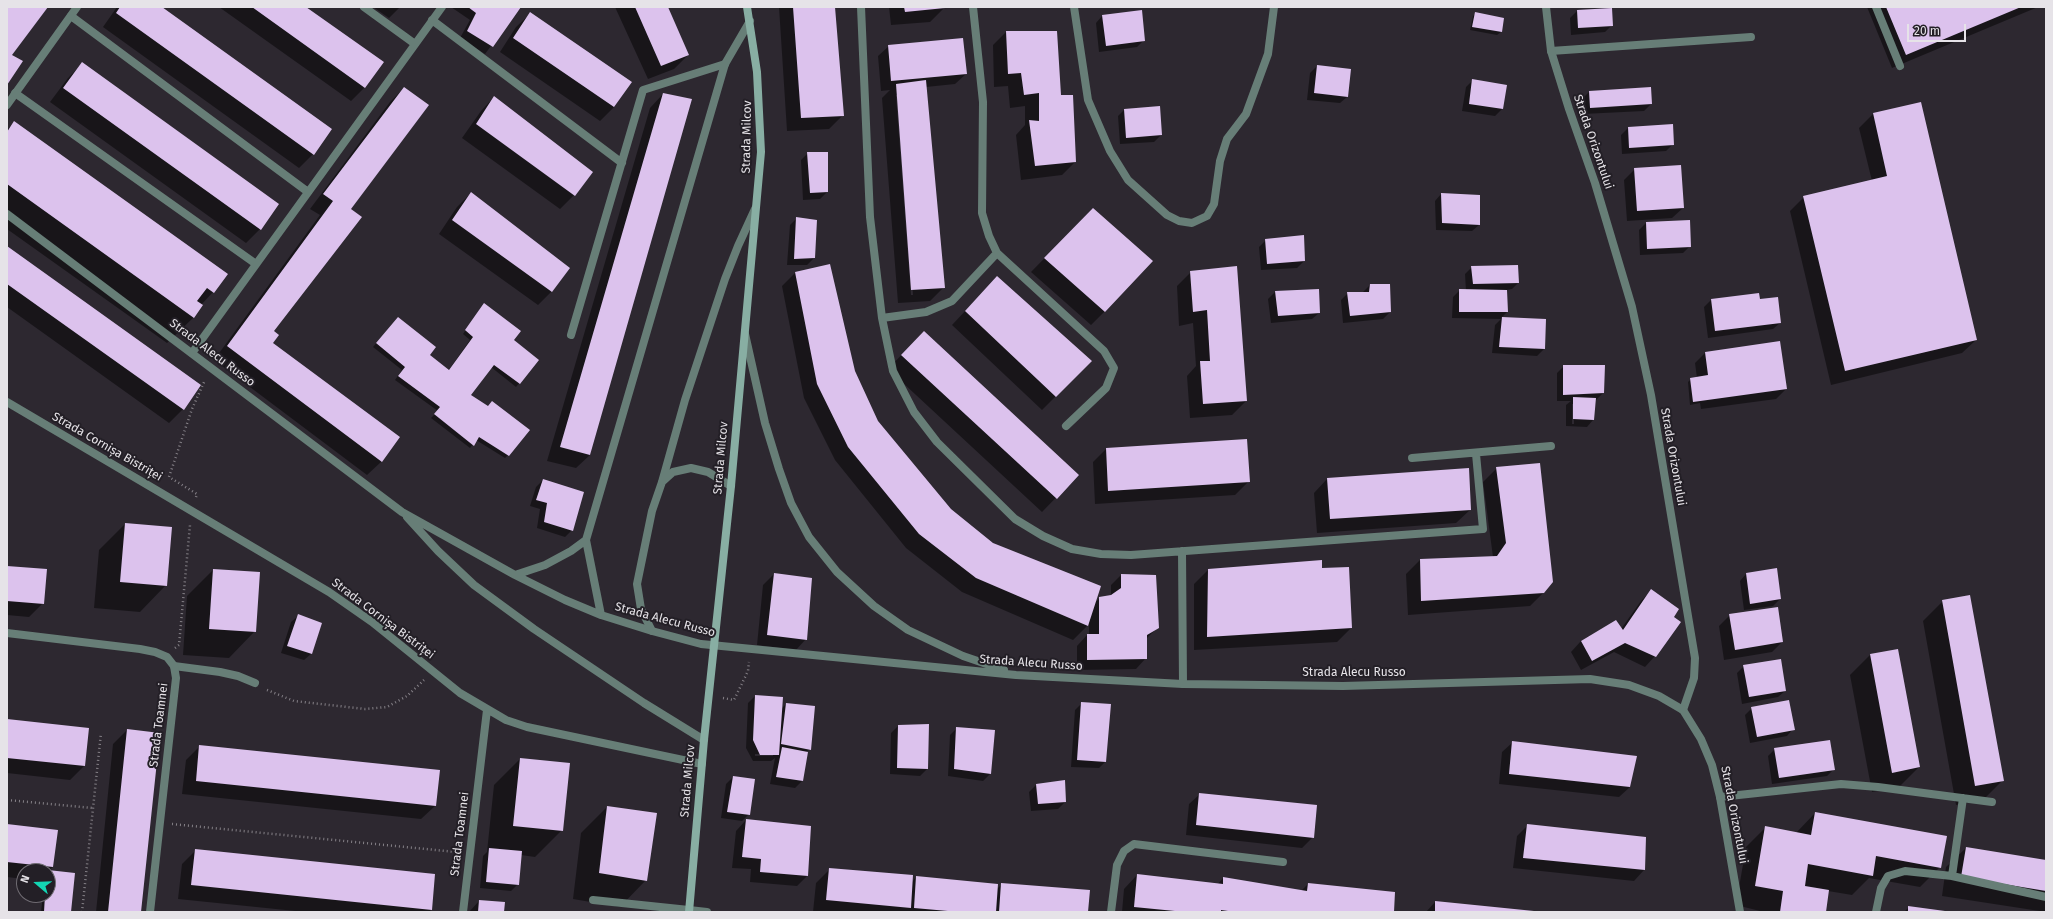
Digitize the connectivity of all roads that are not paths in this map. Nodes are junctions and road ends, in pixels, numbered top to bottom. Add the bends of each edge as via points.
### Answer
1 (77, 7) edge
2 (364, 7) edge
3 (442, 7) edge
4 (747, 7) edge
5 (861, 7) edge
6 (973, 7) edge
7 (1074, 7) edge
8 (1274, 7) edge
9 (1546, 7) edge
10 (1876, 7) edge
11 (71, 16) junction
12 (432, 20) junction
13 (750, 20) junction
14 (1751, 37) dead end
15 (415, 44) junction
16 (1551, 51) junction
17 (725, 64) junction
18 (1900, 66) dead end
19 (15, 93) junction
20 (7, 105) edge
21 (622, 163) junction
22 (308, 192) junction
23 (755, 209) junction
24 (7, 214) edge
25 (997, 253) junction
26 (256, 264) junction
27 (882, 318) junction
28 (744, 326) junction
29 (571, 335) dead end
30 (192, 353) junction
31 (7, 402) edge
32 (1066, 426) dead end
33 (1551, 446) dead end
34 (1476, 454) junction
35 (1412, 458) dead end
36 (662, 482) junction
37 (731, 486) junction
38 (402, 512) junction
39 (586, 540) junction
40 (1182, 552) junction
41 (515, 574) junction
42 (601, 615) junction
43 (652, 631) junction
44 (7, 633) edge
45 (174, 666) junction
46 (1016, 675) junction
47 (255, 683) road end
48 (1183, 684) junction
49 (487, 710) junction
50 (1683, 710) junction
51 (704, 740) junction
52 (702, 764) junction
53 (1720, 796) junction
54 (1962, 798) junction
55 (1992, 802) dead end
56 (1283, 862) dead end
57 (1952, 876) junction
58 (2046, 897) edge
59 (592, 900) dead end
60 (689, 911) edge
61 (150, 912) edge
62 (463, 912) edge
63 (707, 912) edge
64 (1111, 912) edge
65 (1740, 912) edge
66 (1876, 912) edge

1 - 11 street
2 - 15 street
3 - 12 street
4 - 13 main road, Strada Milcov
5 - 27 street via 870,218
6 - 25 street via 983,102 982,214
7 - 8 street via 1088,100 1110,151 1128,180 1167,215 1179,221 1192,223 1207,216 1214,204 1220,161 1227,139 1246,114 1268,54
9 - 16 street, Strada Orizontului
10 - 18 street
11 - 19 street
11 - 22 street
12 - 15 street
12 - 21 street
13 - 17 street
13 - 23 main road, Strada Milcov via 760,110 761,152
14 - 16 street
15 - 22 street
16 - 50 street, Strada Orizontului via 1595,183 1632,307 1650,395 1695,658 1694,678
17 - 21 street via 643,90
17 - 39 street
19 - 20 street
19 - 26 street
21 - 29 street
22 - 26 street
23 - 28 main road, Strada Milcov
23 - 36 street via 725,279 685,400
24 - 30 street, Strada Alecu Russo
25 - 27 street via 952,301 926,312
25 - 32 street via 1104,351 1114,368 1106,388
26 - 30 street
27 - 40 street via 893,371 914,412 937,442 1015,519 1043,536 1072,548 1101,554
28 - 37 main road, Strada Milcov
28 - 46 street via 764,423 791,503 809,537 837,572 874,606 908,630 963,656
30 - 38 street, Strada Alecu Russo
31 - 49 street, Strada Cornișa Bistriței via 329,592 372,622 460,694
33 - 34 street
34 - 35 street
34 - 40 street via 1483,528
36 - 37 street via 673,472 691,468 708,472
36 - 43 street via 652,511 637,584 641,609
37 - 51 main road, Strada Milcov
38 - 41 street, Strada Alecu Russo
38 - 51 street, Strada Alecu Russo via 474,585 534,629
39 - 41 street via 545,565
39 - 42 street
40 - 48 street
41 - 42 street, Strada Alecu Russo
42 - 43 street, Strada Alecu Russo
43 - 46 street, Strada Alecu Russo via 701,644
44 - 45 street via 140,648 167,657
45 - 47 street via 220,672
45 - 61 street, Strada Toamnei via 176,678
46 - 48 street, Strada Alecu Russo
48 - 50 street, Strada Alecu Russo via 1351,686 1590,678 1630,685 1659,696
49 - 52 street, Strada Cornișa Bistriței via 527,727
49 - 62 street, Strada Toamnei
50 - 53 street, Strada Orizontului via 1701,739 1712,765
51 - 52 main road, Strada Milcov
52 - 60 main road, Strada Milcov
53 - 54 street via 1841,784
53 - 65 street, Strada Orizontului
54 - 55 street
54 - 57 street
56 - 64 street via 1134,844 1124,851 1117,865
57 - 58 street
57 - 66 street via 1905,871 1888,876 1881,888
59 - 60 street
60 - 63 street

